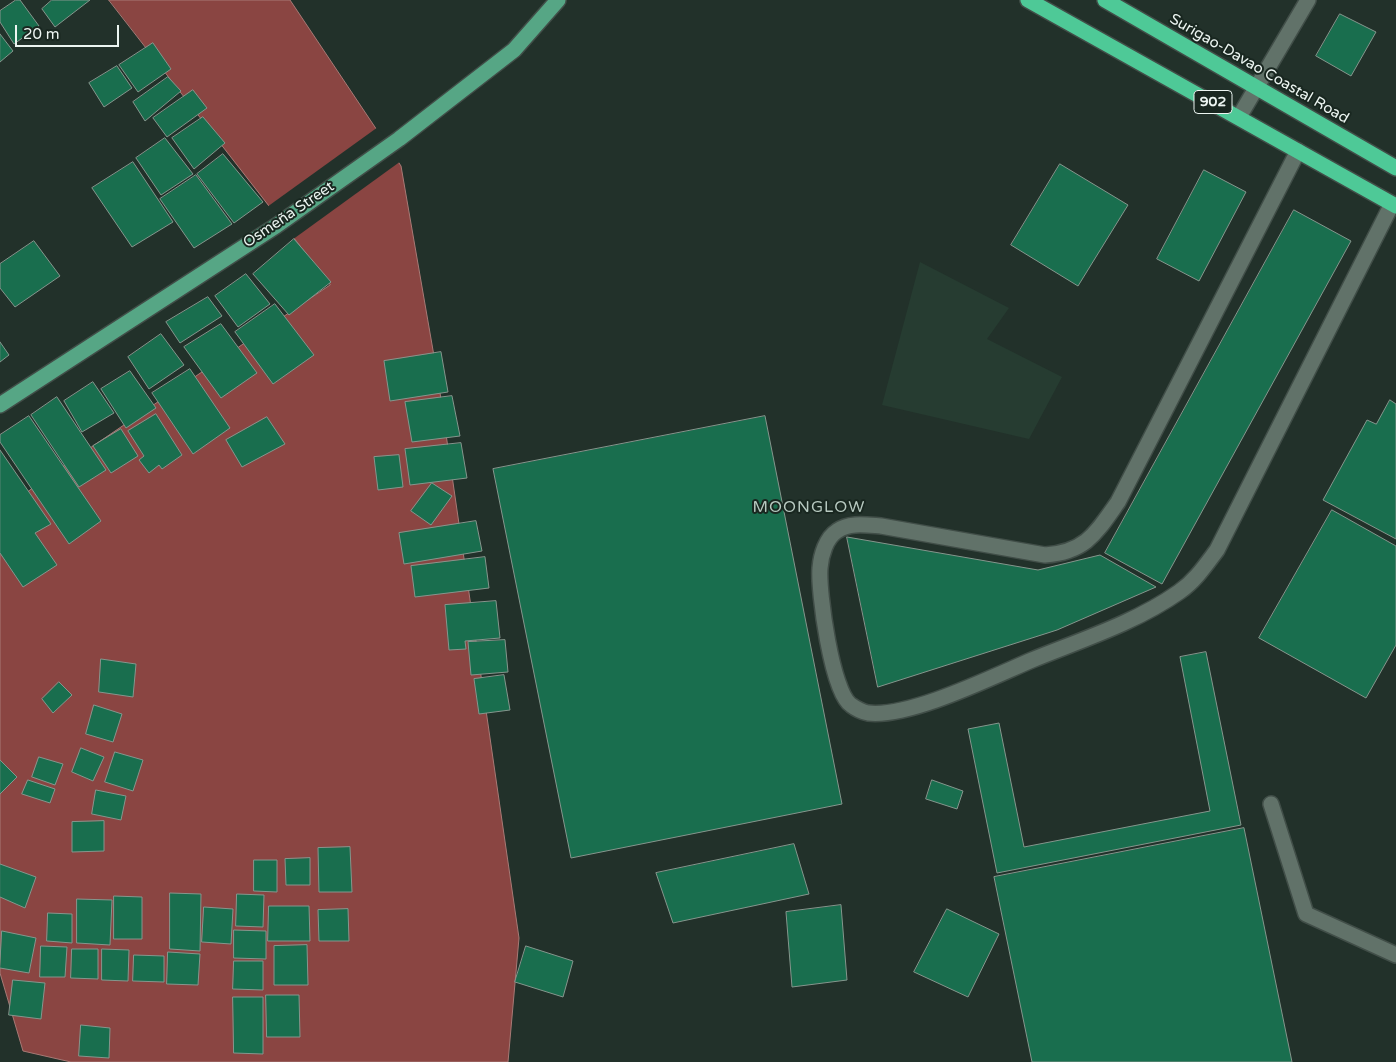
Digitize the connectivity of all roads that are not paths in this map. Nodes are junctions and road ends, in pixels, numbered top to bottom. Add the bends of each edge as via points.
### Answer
1 (558, 0) edge
2 (1028, 0) edge
3 (1105, 0) edge
4 (1308, 0) edge
5 (1256, 87) junction
6 (1239, 117) junction
7 (1298, 151) junction
8 (1396, 168) edge
9 (1394, 205) edge
10 (0, 405) edge
11 (1271, 804) dead end
12 (1396, 955) edge

1 - 10 main road, Osmeña Street via 514,50 399,139 276,226
2 - 6 highway, 902
3 - 5 highway, Surigao-Davao Coastal Road / 902
4 - 5 street
5 - 6 street
5 - 8 highway, Surigao-Davao Coastal Road / 902
6 - 7 highway, 902
7 - 9 highway, 902
7 - 9 street via 1118,502 1084,544 1068,552 1045,555 881,526 855,525 837,530 826,543 820,566 820,597 837,682 848,704 867,713 894,711 938,699 1134,618 1192,581 1217,550
11 - 12 street via 1306,914

